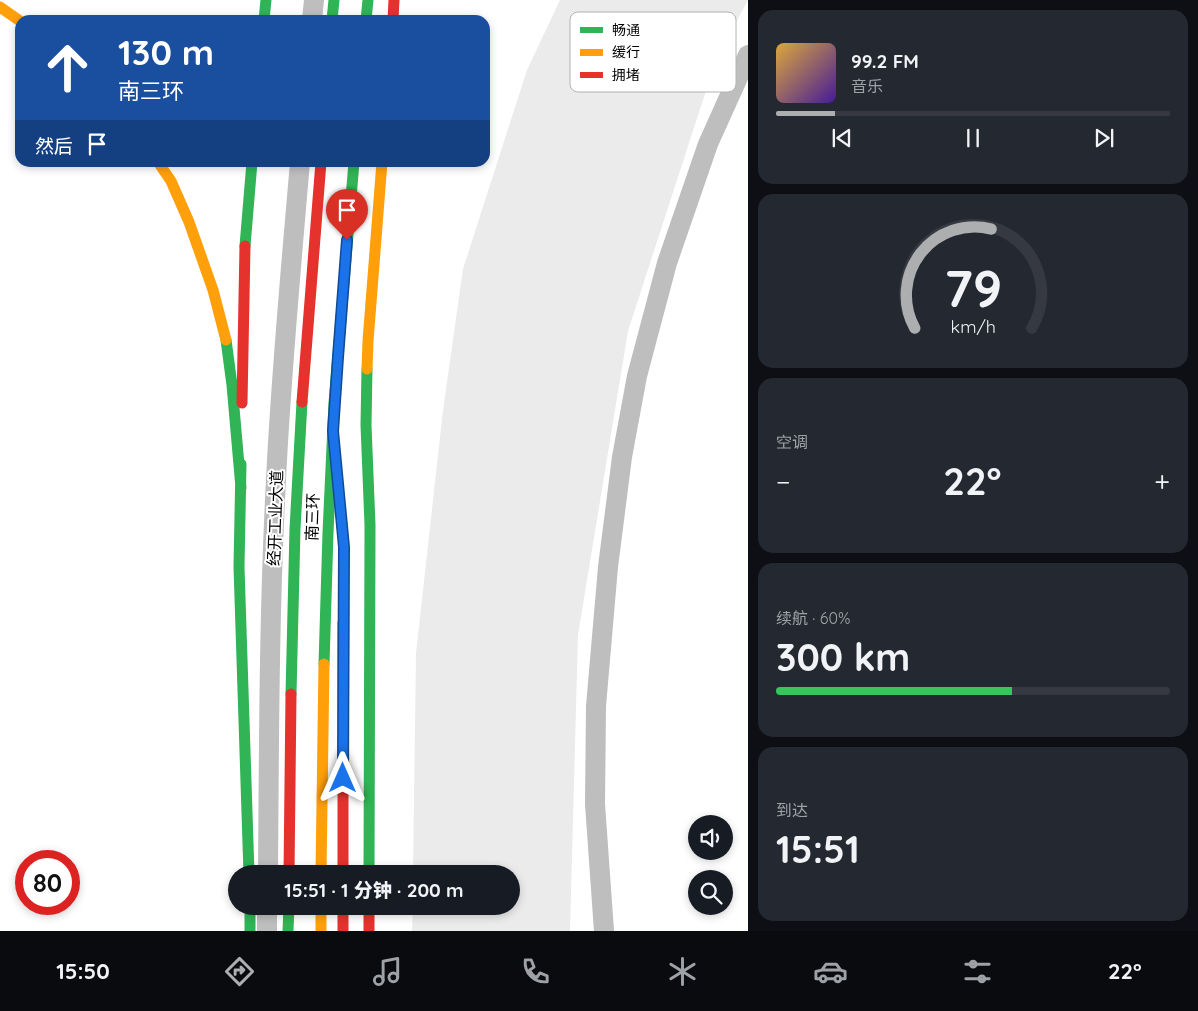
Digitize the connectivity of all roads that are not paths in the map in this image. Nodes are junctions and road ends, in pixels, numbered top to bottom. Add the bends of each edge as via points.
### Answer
1 (266, 0) edge
2 (314, 0) edge
3 (334, 0) edge
4 (368, 0) edge
5 (394, 0) edge
6 (0, 7) edge
7 (264, 15) edge
8 (312, 15) edge
9 (332, 15) edge
10 (366, 15) edge
11 (393, 15) edge
12 (15, 18) edge
13 (748, 55) edge
14 (736, 82) edge
15 (731, 92) edge
16 (162, 167) edge
17 (252, 167) edge
18 (300, 167) edge
19 (321, 167) edge
20 (354, 167) edge
21 (382, 167) edge
22 (333, 431) junction
23 (241, 488) junction
24 (340, 508) dead end
25 (343, 616) dead end
26 (249, 865) edge
27 (268, 865) edge
28 (289, 865) edge
29 (321, 865) edge
30 (343, 865) edge
31 (369, 865) edge
32 (250, 915) edge
33 (267, 915) edge
34 (288, 915) edge
35 (321, 915) edge
36 (343, 915) edge
37 (369, 915) edge
38 (250, 931) edge
39 (267, 931) edge
40 (288, 931) edge
41 (321, 931) edge
42 (343, 931) edge
43 (369, 931) edge
44 (604, 931) edge

1 - 7 main road
2 - 8 street
3 - 9 main road
4 - 10 main road
5 - 11 main road
6 - 12 main road
13 - 14 street
15 - 44 street via 708,144 667,263 637,376 622,457 608,566 596,706 595,804
16 - 23 main road via 171,180 189,222 225,334
17 - 23 main road via 245,243
18 - 27 street, 经开工业大道 via 276,480
19 - 28 main road, 南三环 via 297,481 290,668
20 - 22 main road, 南三环
21 - 31 main road via 368,341 366,425 370,525
22 - 24 main road
22 - 29 main road, 南三环 via 324,659
23 - 26 main road via 240,567
25 - 30 main road
32 - 38 main road
33 - 39 street
34 - 40 main road
35 - 41 main road
36 - 42 main road
37 - 43 main road

